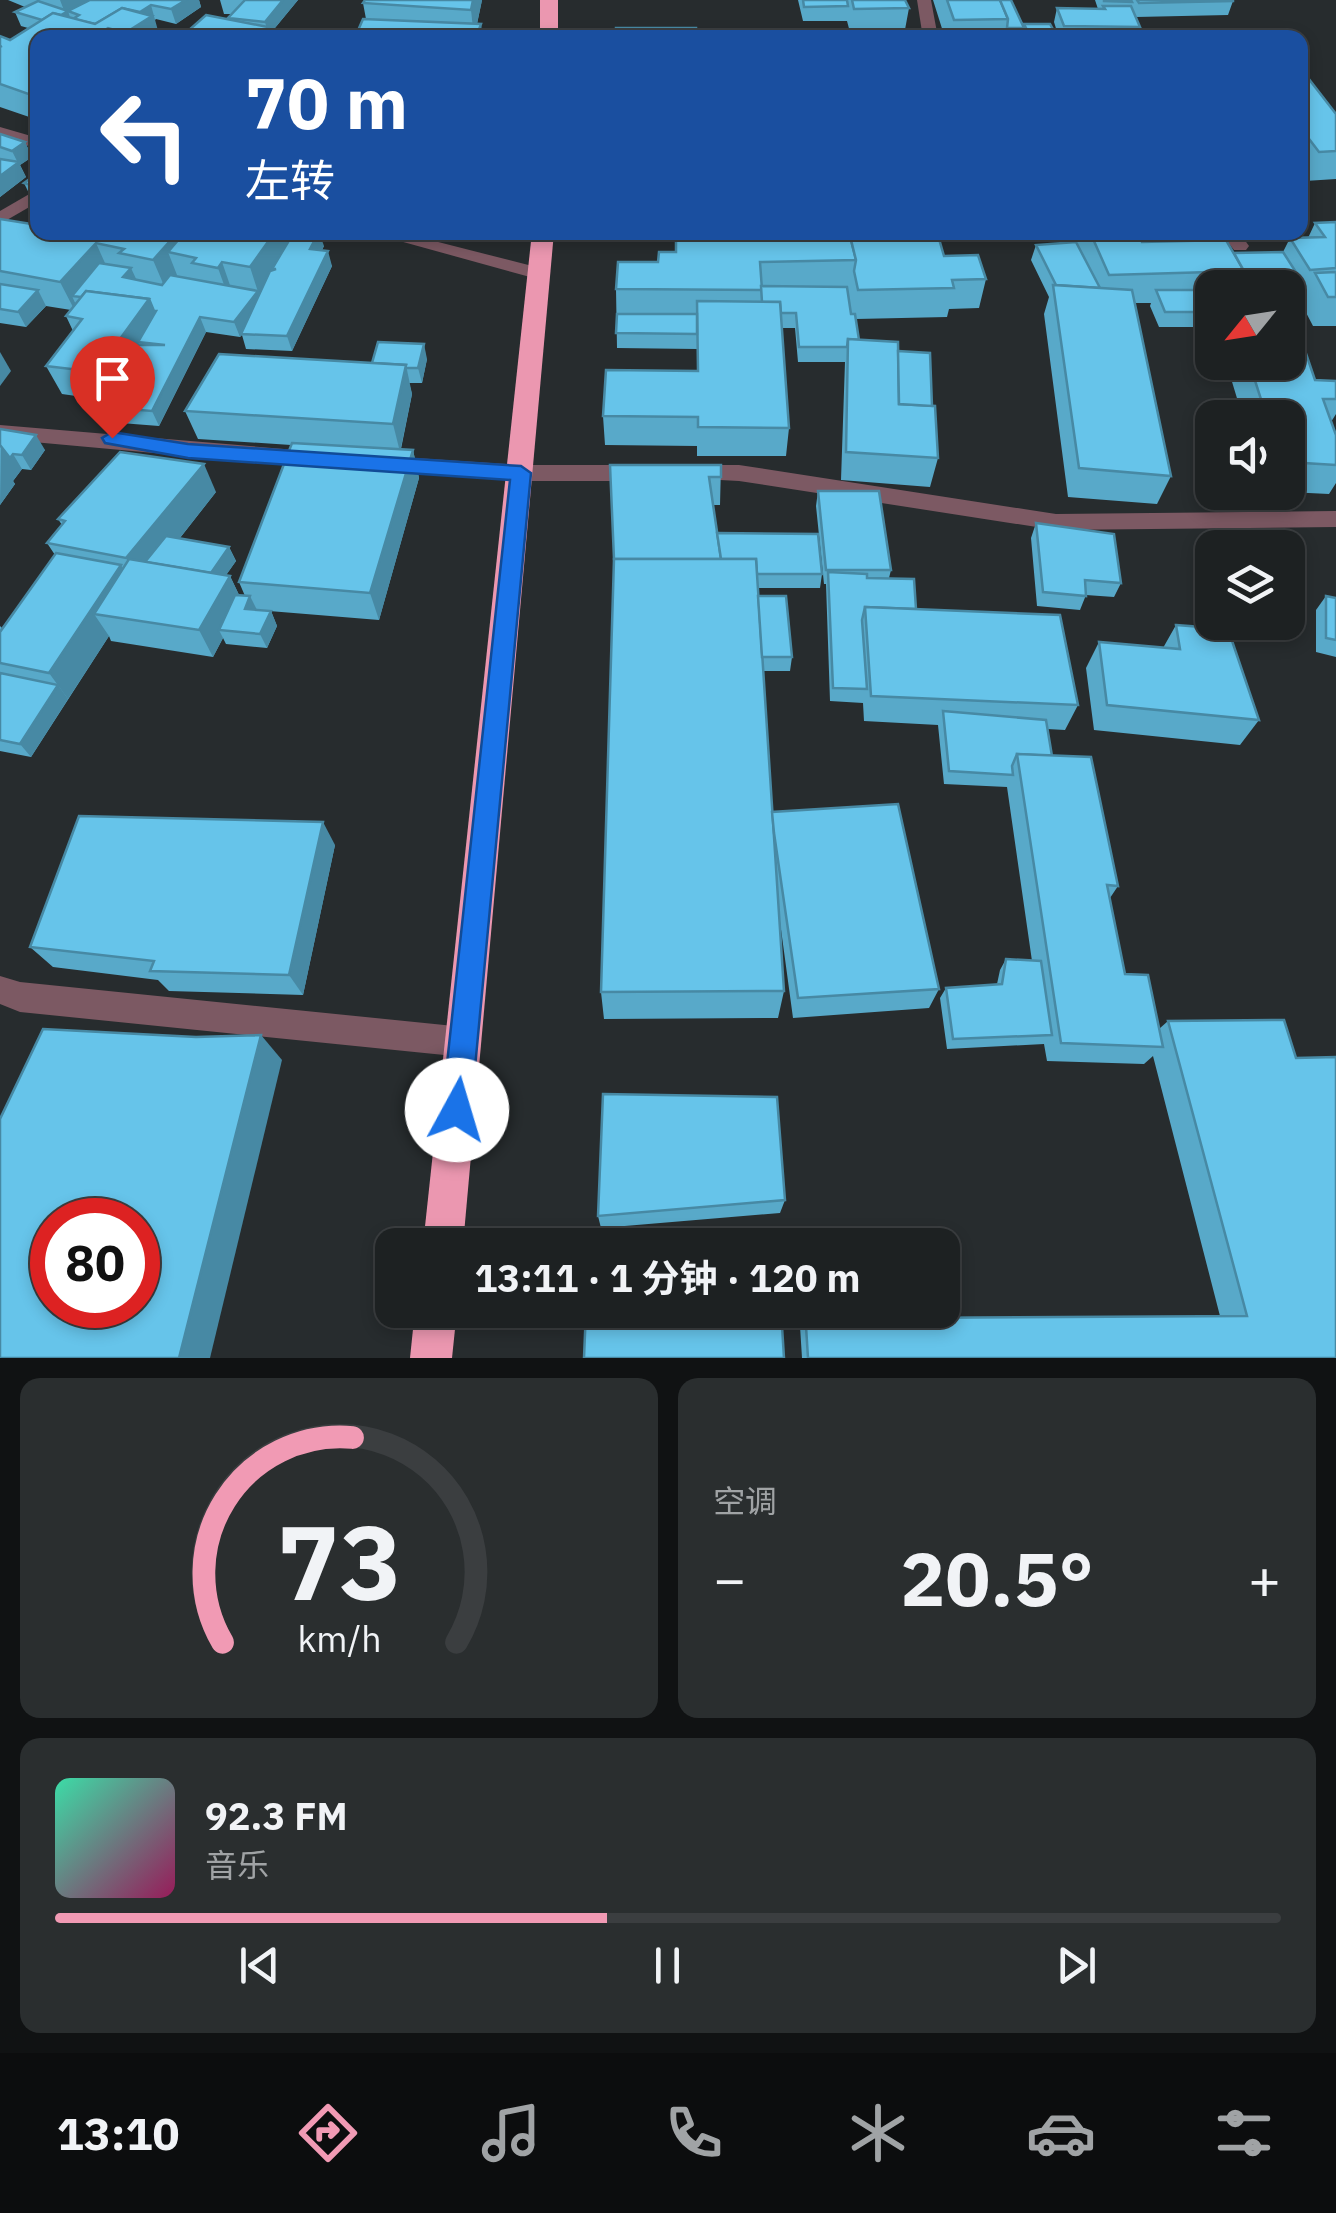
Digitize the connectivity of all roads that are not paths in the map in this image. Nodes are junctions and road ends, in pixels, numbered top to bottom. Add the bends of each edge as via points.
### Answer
1 (549, 0) edge
2 (924, 0) edge
3 (549, 30) edge
4 (930, 30) edge
5 (0, 132) edge
6 (30, 141) edge
7 (30, 199) edge
8 (0, 220) edge
9 (407, 240) edge
10 (543, 240) edge
11 (541, 274) junction
12 (0, 432) edge
13 (521, 473) junction
14 (1336, 519) edge
15 (0, 990) edge
16 (464, 1042) junction
17 (445, 1228) edge
18 (434, 1328) edge
19 (431, 1358) edge

1 - 3 highway
2 - 4 street
5 - 6 street
7 - 8 street
9 - 11 street
10 - 11 highway
11 - 13 highway
12 - 13 street
13 - 14 street via 739,473 1056,522
13 - 16 highway
15 - 16 street
16 - 17 highway
18 - 19 highway

